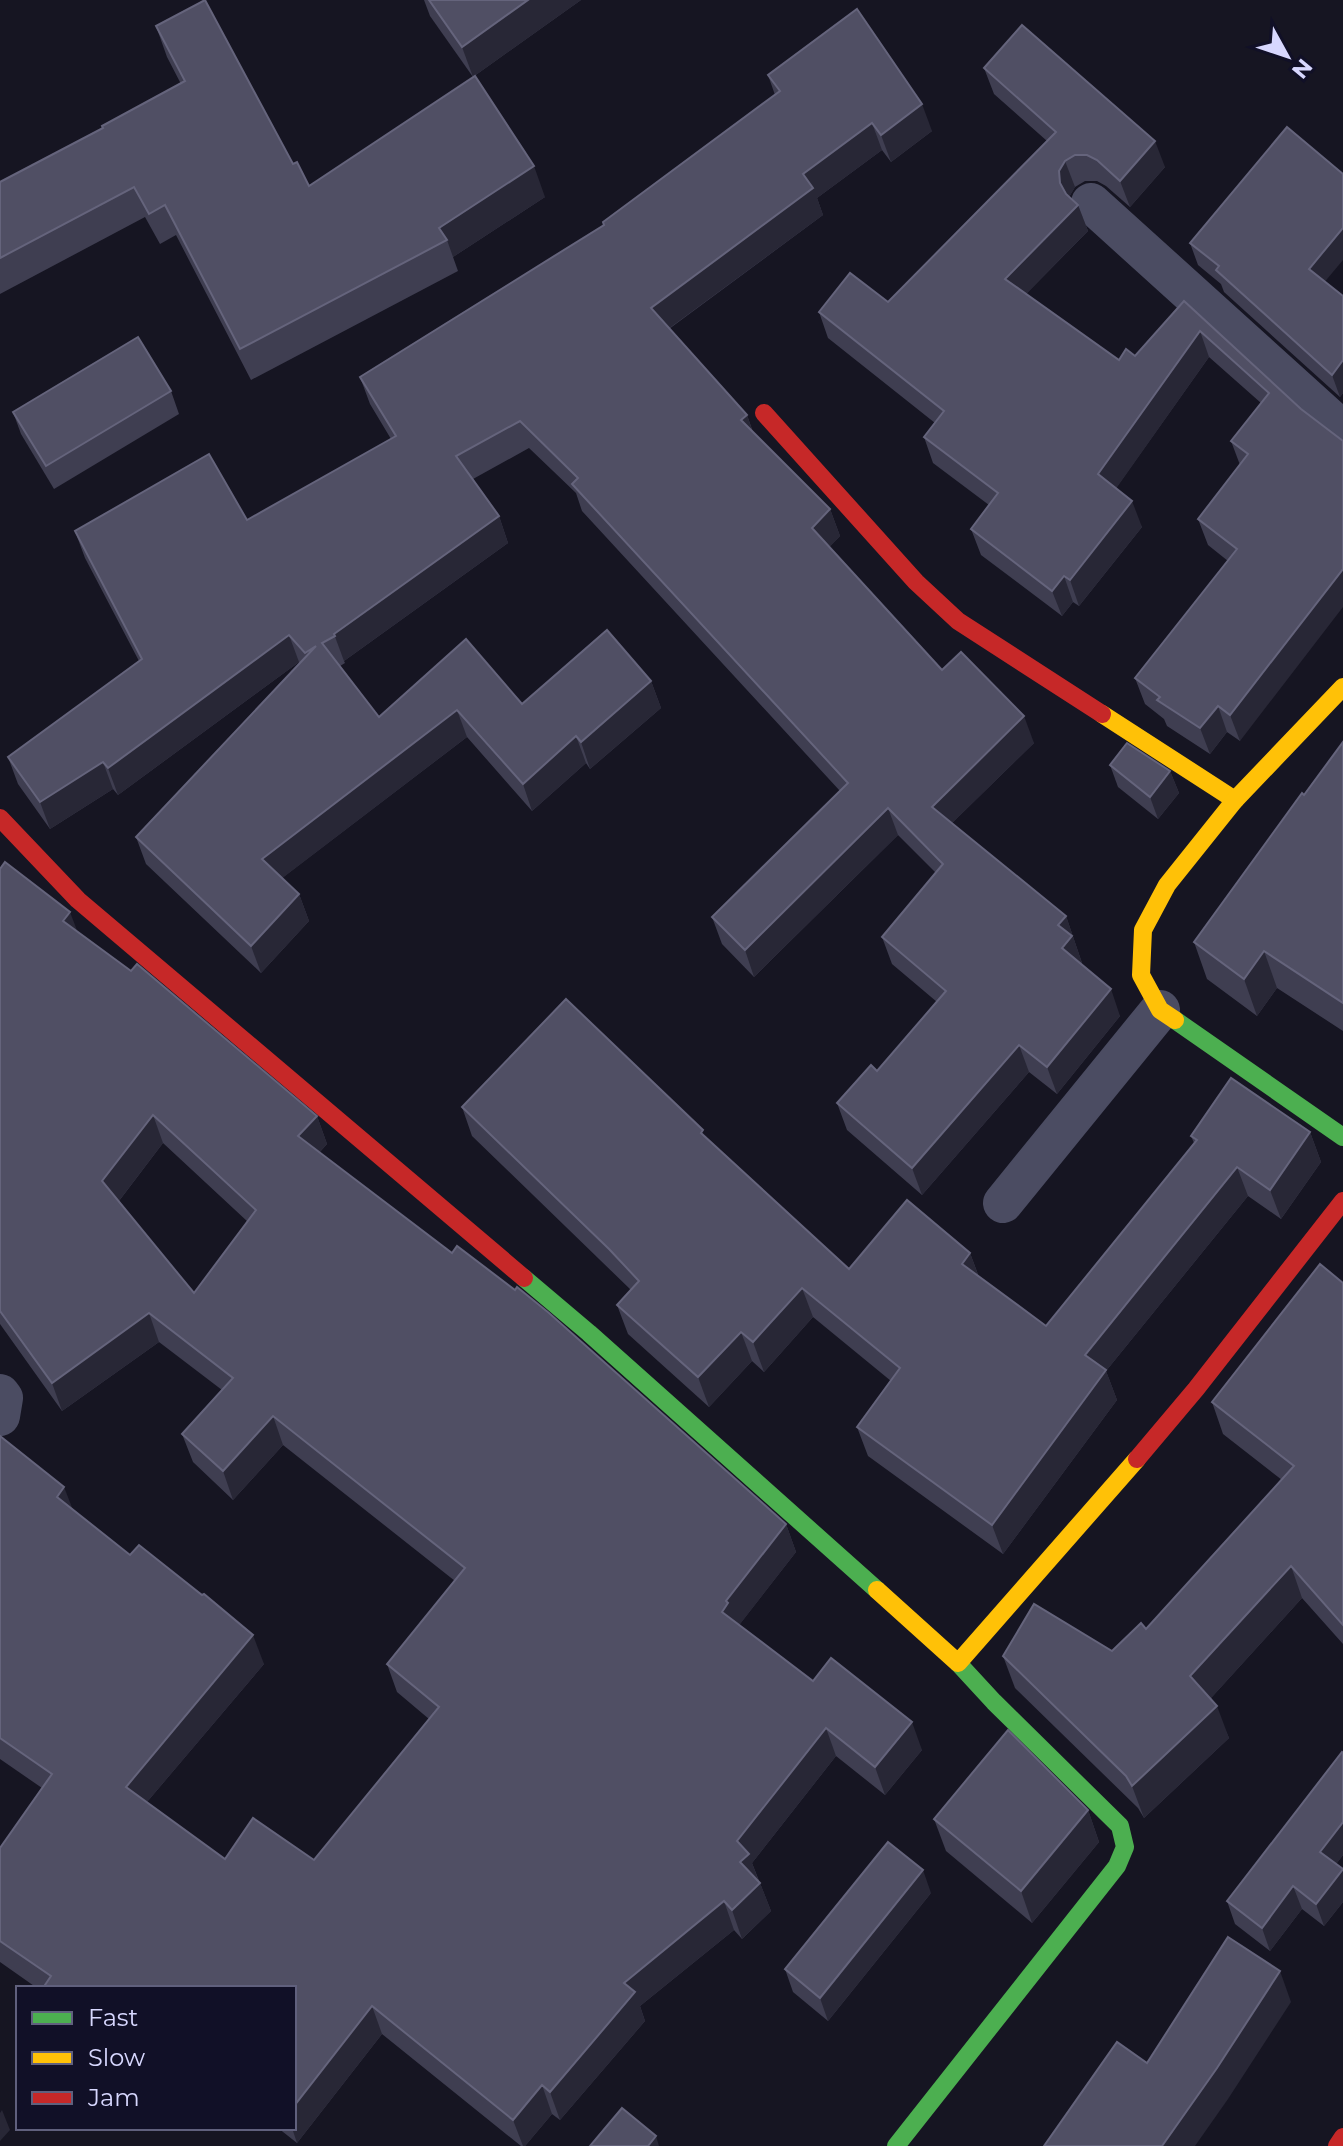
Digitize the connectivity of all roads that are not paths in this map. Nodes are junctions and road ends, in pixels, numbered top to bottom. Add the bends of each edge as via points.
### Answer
1 (1091, 203) dead end
2 (764, 413) dead end
3 (1343, 431) edge
4 (1343, 687) edge
5 (1235, 800) junction
6 (0, 818) edge
7 (1160, 1010) junction
8 (1343, 1137) edge
9 (1343, 1201) edge
10 (1003, 1203) dead end
11 (0, 1394) edge
12 (0, 1416) edge
13 (958, 1663) junction
14 (1343, 2137) edge
15 (896, 2146) edge
16 (1337, 2146) edge

1 - 3 street
2 - 5 street via 916,582 958,621
4 - 5 street
5 - 7 street via 1167,885 1143,930 1141,975
6 - 13 street via 78,900 589,1333
7 - 8 street
7 - 10 street
9 - 13 street via 1196,1389
11 - 12 street
13 - 15 street via 1120,1826 1125,1850
14 - 16 street

